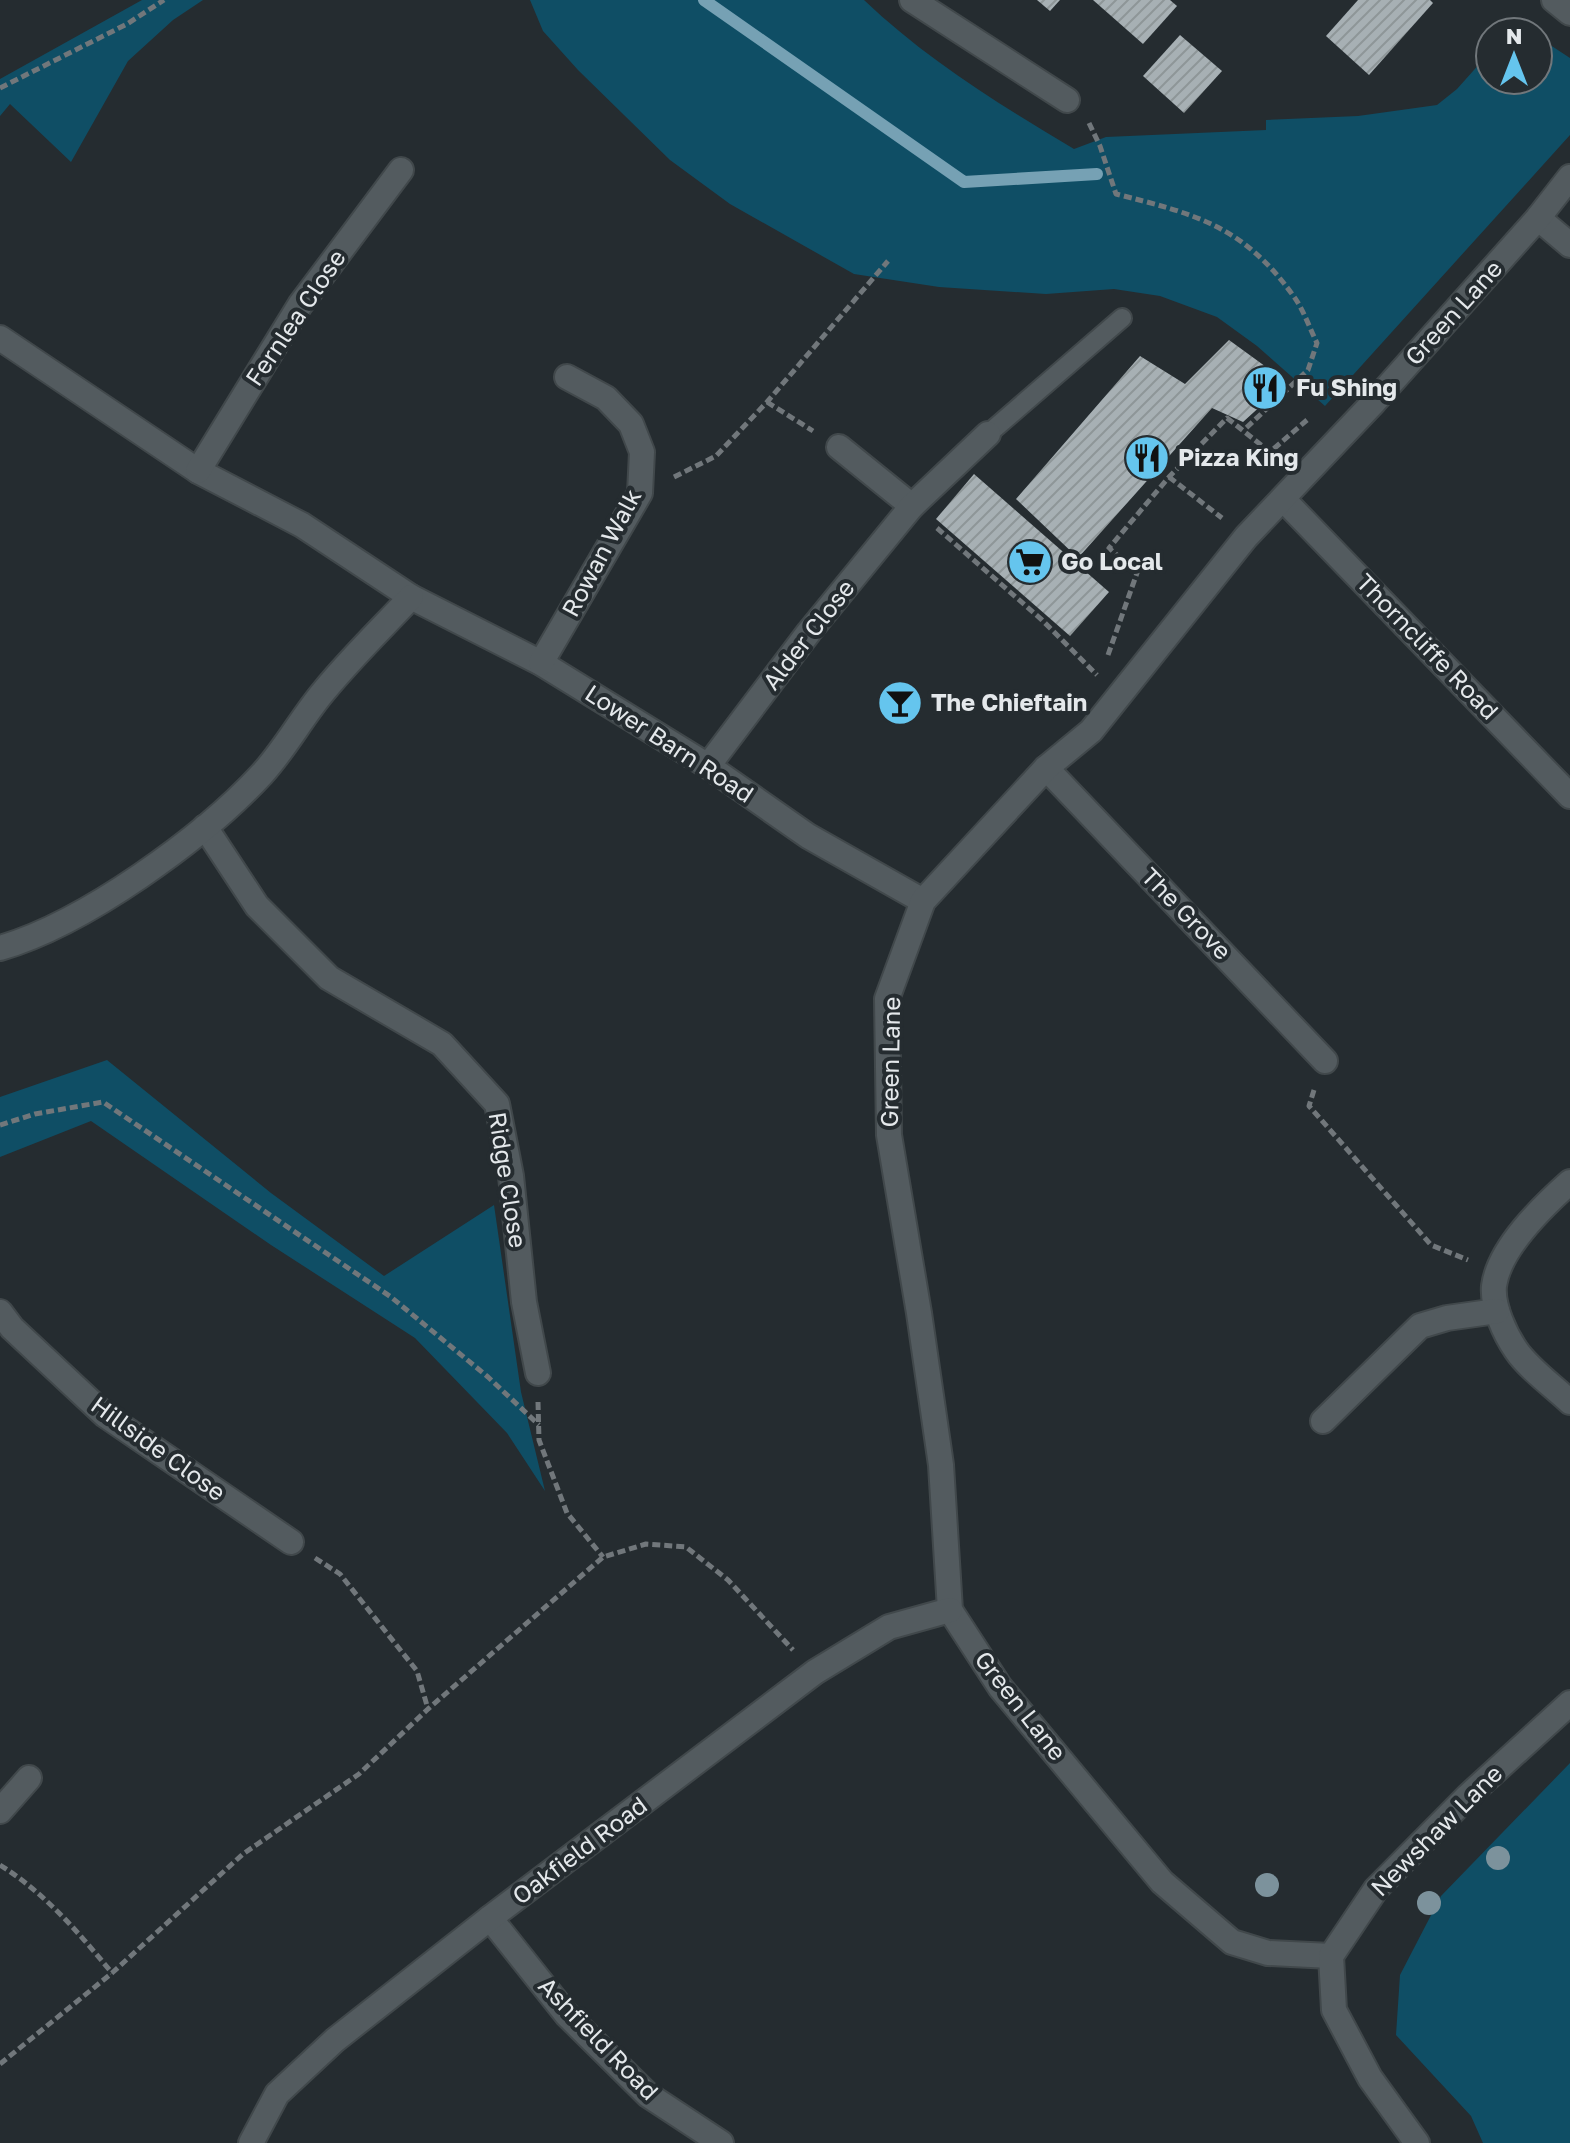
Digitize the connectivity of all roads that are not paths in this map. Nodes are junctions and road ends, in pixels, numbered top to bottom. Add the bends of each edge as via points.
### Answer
1 (912, 0) edge
2 (1554, 0) edge
3 (1570, 13) edge
4 (1067, 100) road end
5 (401, 170) dead end
6 (1570, 177) edge
7 (1538, 218) junction
8 (1570, 245) edge
9 (1122, 318) dead end
10 (0, 338) edge
11 (567, 377) dead end
12 (988, 434) joint
13 (839, 447) road end
14 (198, 471) junction
15 (1283, 499) junction
16 (912, 506) junction
17 (411, 597) junction
18 (541, 663) junction
19 (708, 766) junction
20 (1046, 768) junction
21 (1570, 796) edge
22 (205, 827) junction
23 (923, 901) junction
24 (0, 948) edge
25 (1325, 1061) road end
26 (1570, 1182) edge
27 (1497, 1311) junction
28 (0, 1312) edge
29 (538, 1373) road end
30 (1570, 1402) edge
31 (1323, 1421) dead end
32 (291, 1542) road end
33 (950, 1610) junction
34 (1570, 1703) edge
35 (29, 1778) dead end
36 (0, 1811) edge
37 (490, 1918) junction
38 (1331, 1956) junction
39 (251, 2143) edge
40 (721, 2143) edge
41 (1417, 2143) edge

1 - 4 street
2 - 3 street
5 - 14 street, Fernlea Close via 300,305
6 - 7 street, Green Lane
7 - 8 street
7 - 15 street, Green Lane
9 - 12 lane
10 - 14 street, Lower Barn Road
11 - 18 street, Rowan Walk via 606,398 631,424 642,452 640,493
12 - 16 street, Alder Close
13 - 16 street
14 - 17 street, Lower Barn Road via 302,525
15 - 20 street, Green Lane via 1246,537 1091,731
15 - 21 street, Thorncliffe Road
16 - 19 street, Alder Close
17 - 18 street, Lower Barn Road
17 - 22 street via 324,691 265,771
18 - 19 street, Lower Barn Road
19 - 23 street, Lower Barn Road via 808,836
20 - 23 street, Green Lane
20 - 25 street, The Grove
22 - 24 street via 107,898
22 - 29 street, Ridge Close via 257,906 329,978 442,1044 497,1104
23 - 33 street, Green Lane via 887,999 889,1135 941,1465
26 - 27 street via 1504,1257 1494,1287
27 - 30 street via 1516,1351
27 - 31 street via 1420,1326
28 - 32 street, Hillside Close via 105,1415
33 - 37 street, Oakfield Road via 889,1627 815,1672
33 - 38 street, Green Lane via 1000,1687 1162,1882 1232,1942 1268,1953
34 - 38 street, Newshaw Lane via 1376,1889
35 - 36 street
37 - 39 street, Oakfield Road via 335,2040 277,2094
37 - 40 street, Ashfield Road via 567,2015 648,2095
38 - 41 street via 1334,2010 1370,2078

